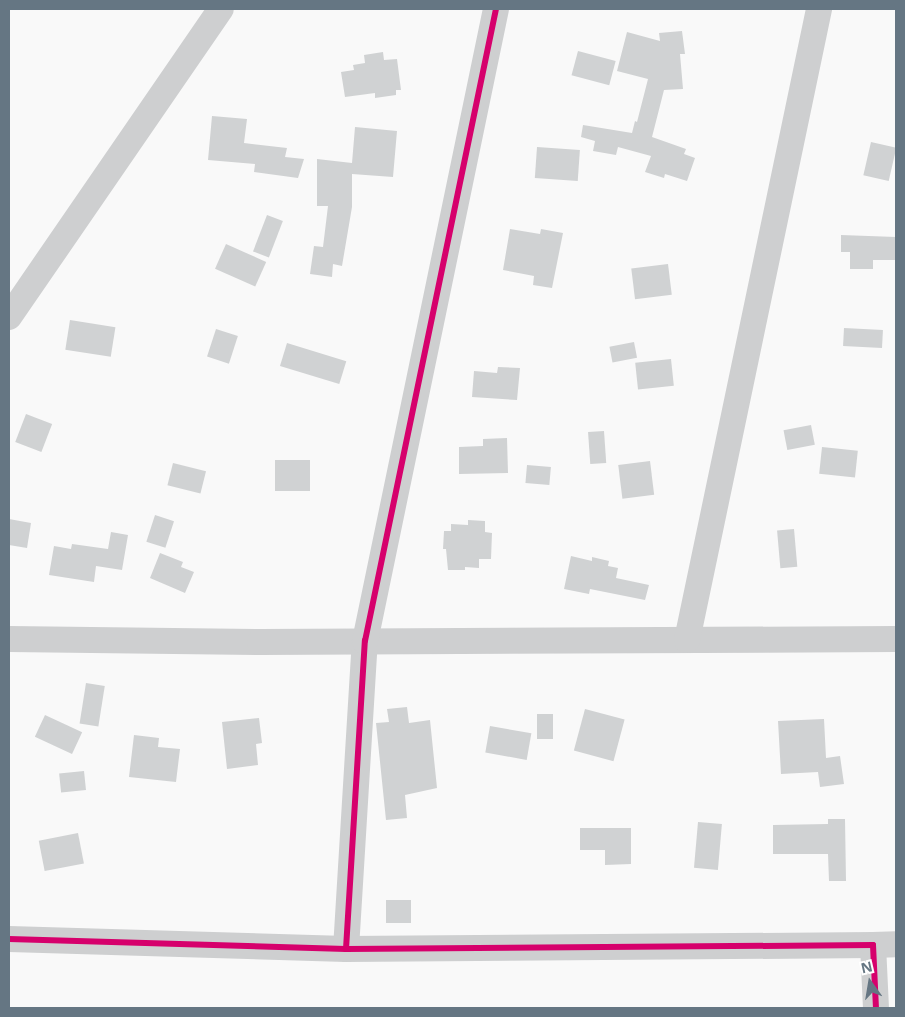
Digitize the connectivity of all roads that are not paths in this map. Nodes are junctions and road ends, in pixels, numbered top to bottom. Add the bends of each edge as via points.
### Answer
1 (221, 9) edge
2 (496, 9) edge
3 (819, 9) edge
4 (9, 317) edge
5 (9, 639) edge
6 (896, 639) edge
7 (687, 640) junction
8 (364, 642) junction
9 (9, 939) edge
10 (885, 944) edge
11 (346, 949) junction
12 (876, 1008) edge

1 - 4 street
2 - 8 street
3 - 7 street
5 - 8 street
6 - 7 street
7 - 8 street
8 - 11 street
9 - 11 street
10 - 11 street
10 - 12 street

